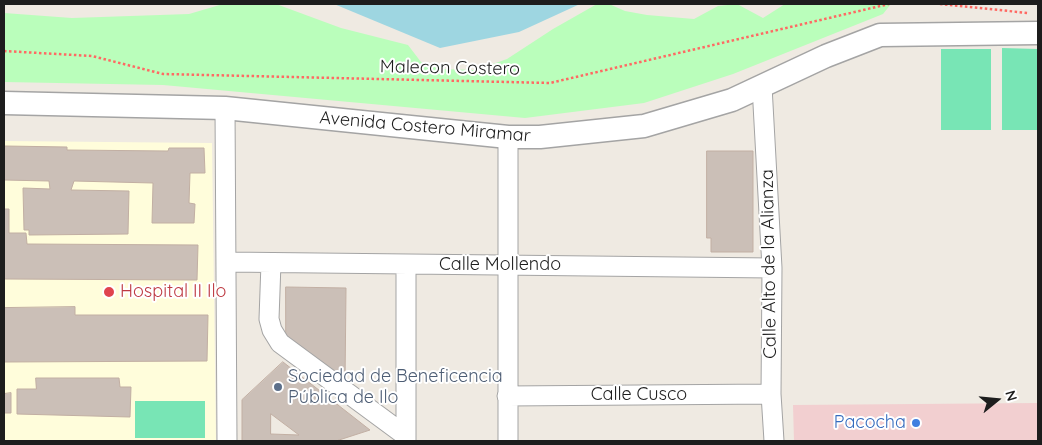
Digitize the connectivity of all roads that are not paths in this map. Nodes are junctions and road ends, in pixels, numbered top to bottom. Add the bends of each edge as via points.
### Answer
1 (1038, 34) edge
2 (762, 86) junction
3 (4, 103) edge
4 (225, 108) junction
5 (508, 137) junction
6 (227, 262) junction
7 (271, 263) junction
8 (406, 265) junction
9 (507, 265) junction
10 (772, 268) junction
11 (771, 394) junction
12 (507, 396) junction
13 (406, 439) edge
14 (227, 441) edge
15 (508, 441) edge
16 (774, 441) edge

1 - 2 street, Avenida Costero Miramar via 880,36 826,56
2 - 5 street, Avenida Costero Miramar via 732,100 644,126 540,137
2 - 10 street, Calle Alto de la Alianza
3 - 4 street, Avenida Costero Miramar
4 - 5 street, Avenida Costero Miramar
4 - 6 street
5 - 9 street
6 - 7 street, Calle Mollendo
6 - 14 street
7 - 8 street, Calle Mollendo
7 - 13 street via 269,319 280,344
8 - 9 street, Calle Mollendo
8 - 13 street
9 - 10 street, Calle Mollendo
9 - 12 street
10 - 11 street, Calle Alto de la Alianza
11 - 12 street, Calle Cusco
11 - 16 street, Calle Alto de la Alianza
12 - 15 street

